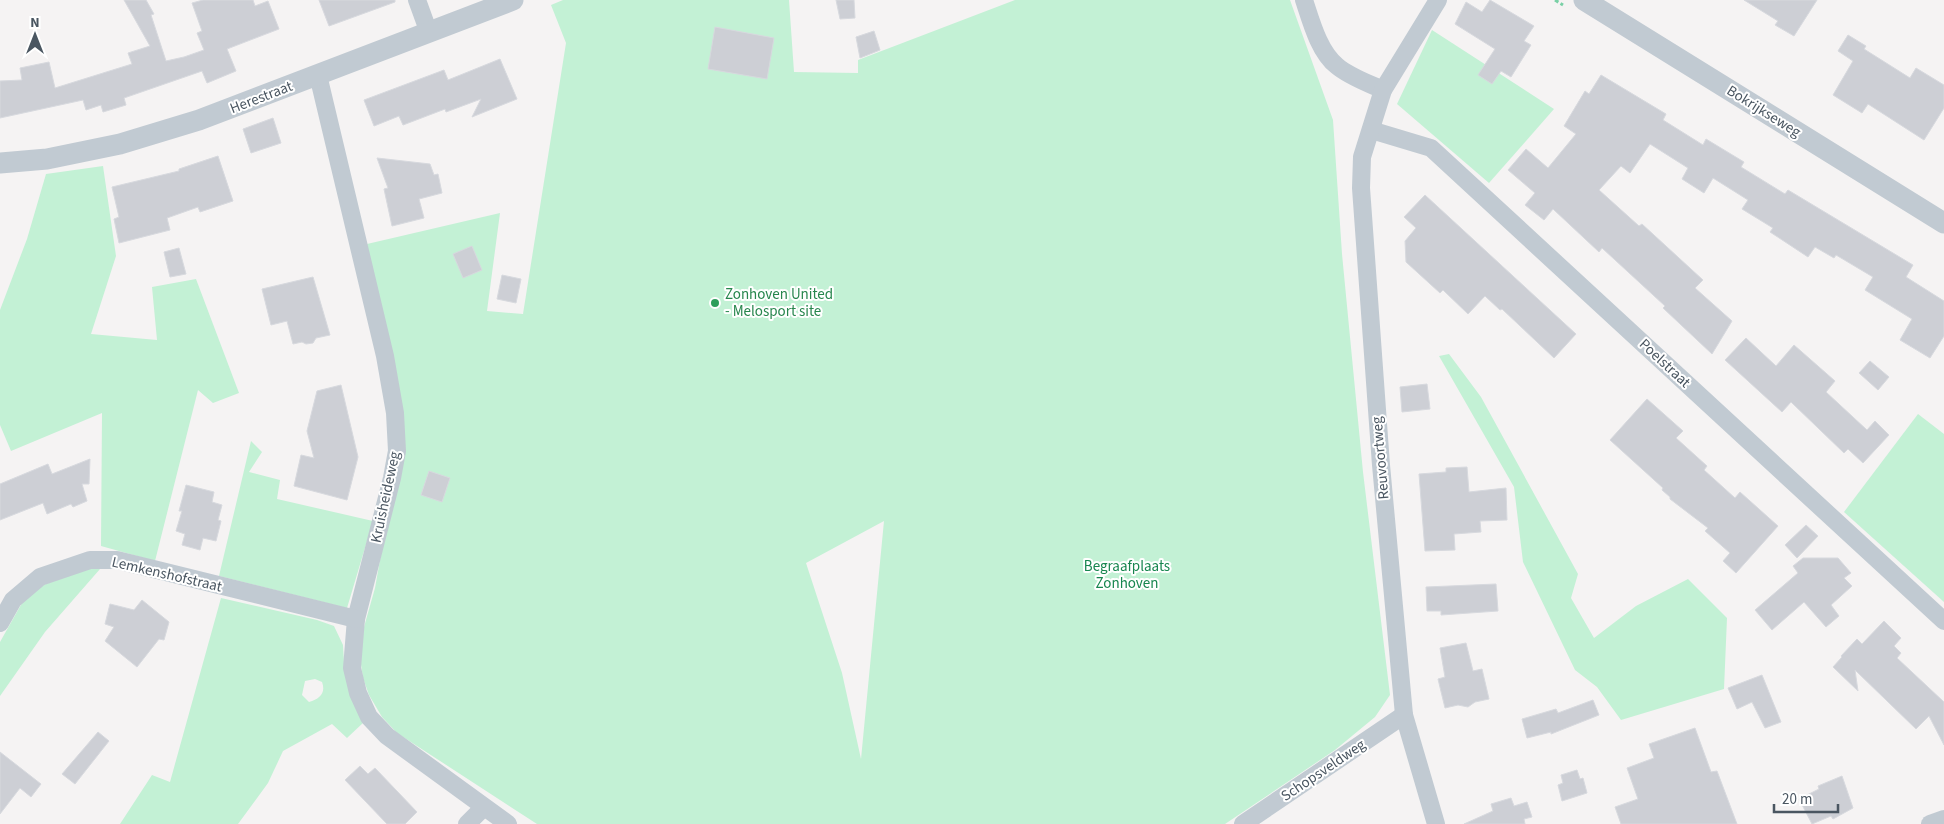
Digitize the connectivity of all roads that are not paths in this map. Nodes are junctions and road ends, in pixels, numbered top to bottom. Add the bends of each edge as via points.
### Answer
1 (417, 0) edge
2 (513, 0) edge
3 (1304, 0) edge
4 (1438, 0) edge
5 (1584, 0) edge
6 (429, 32) junction
7 (318, 75) junction
8 (1383, 90) junction
9 (1371, 130) junction
10 (0, 163) edge
11 (1944, 223) edge
12 (356, 619) junction
13 (1944, 621) edge
14 (0, 624) edge
15 (1404, 716) junction
16 (483, 808) junction
17 (1944, 819) edge
18 (467, 824) edge
19 (508, 824) edge
20 (1243, 824) edge
21 (1436, 824) edge
22 (1930, 824) edge

1 - 6 street
2 - 6 street, Herestraat
3 - 8 street via 1316,36 1335,65
4 - 8 street, Reuvoortweg
5 - 11 street, Bokrijkseweg
6 - 7 street, Herestraat
7 - 10 street, Herestraat via 199,120 120,144 47,159
7 - 12 street, Kruisheideweg via 385,356 395,413 397,451 392,478
8 - 9 street, Reuvoortweg
9 - 13 street, Poelstraat via 1431,148
9 - 15 street, Reuvoortweg via 1362,157 1361,188 1380,465
12 - 14 street, Lemkenshofstraat via 117,560 90,560 40,577 13,600
12 - 16 street, Kruisheideweg via 352,668 358,693 369,716 387,736
15 - 20 street, Schopsveldweg
15 - 21 street, Reuvoortweg
16 - 18 street
16 - 19 street, Kruisheideweg
17 - 22 street

